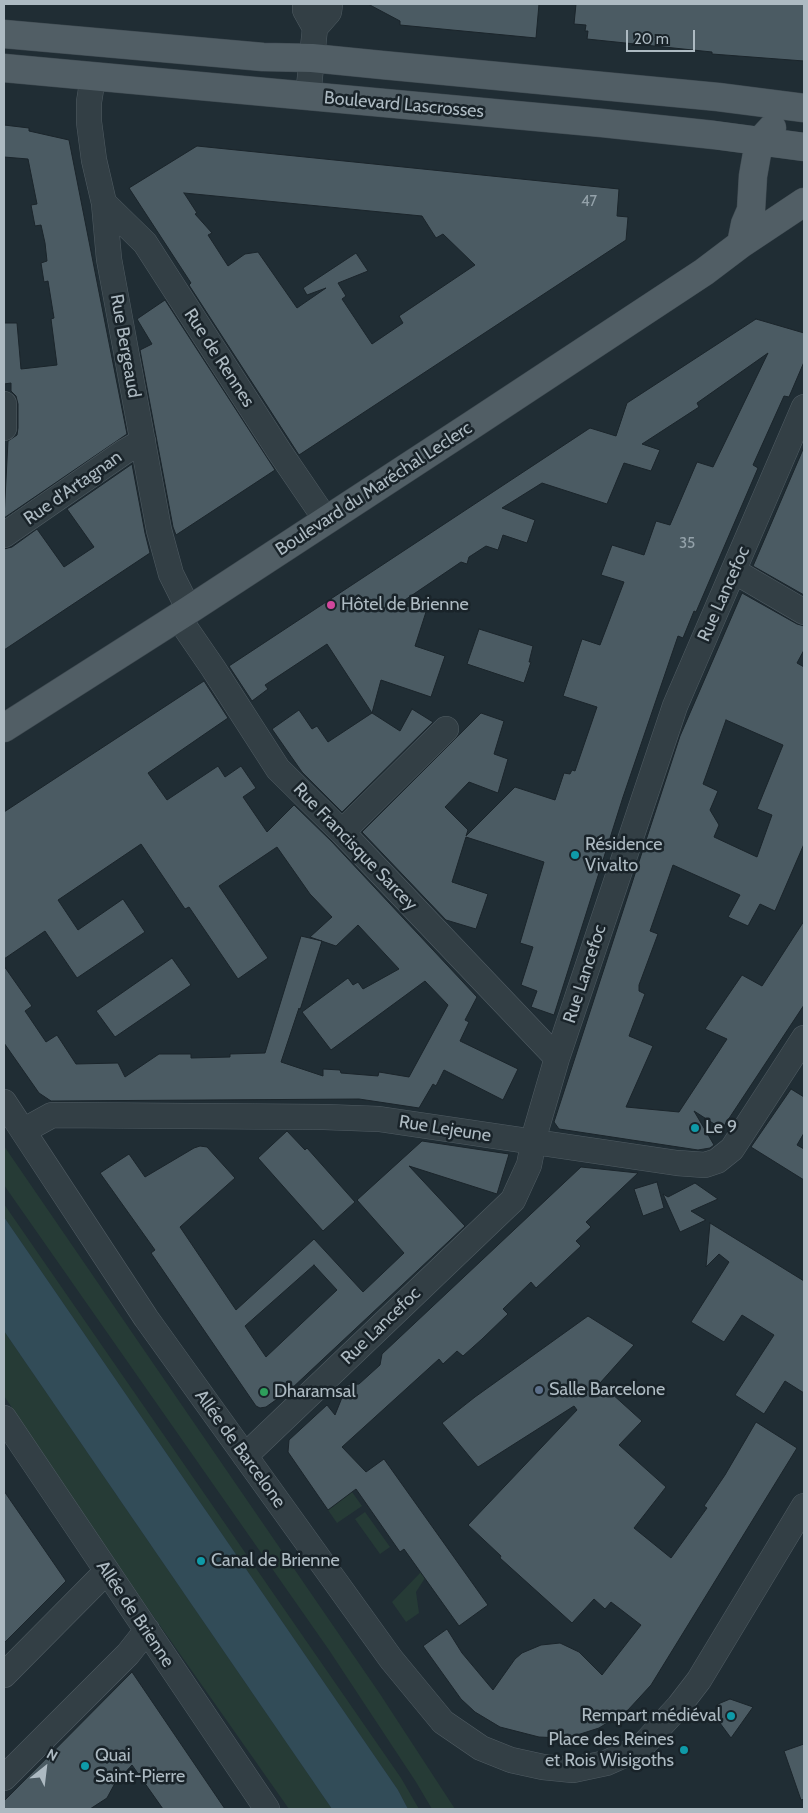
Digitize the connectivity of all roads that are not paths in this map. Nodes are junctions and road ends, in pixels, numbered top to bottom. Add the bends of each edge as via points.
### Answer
1 (305, 4) edge
2 (330, 4) edge
3 (315, 28) junction
4 (4, 34) edge
5 (312, 58) junction
6 (4, 68) edge
7 (93, 77) junction
8 (308, 96) junction
9 (798, 107) edge
10 (759, 142) junction
11 (804, 148) edge
12 (804, 202) edge
13 (104, 203) junction
14 (741, 244) junction
15 (804, 407) edge
16 (143, 441) junction
17 (326, 520) junction
18 (4, 536) edge
19 (734, 571) junction
20 (804, 612) edge
21 (184, 613) junction
22 (4, 728) edge
23 (446, 729) dead end
24 (342, 832) junction
25 (804, 1038) edge
26 (557, 1058) junction
27 (4, 1102) edge
28 (23, 1130) junction
29 (533, 1143) junction
30 (4, 1418) edge
31 (245, 1456) junction
32 (804, 1506) edge
33 (107, 1571) junction
34 (147, 1630) junction
35 (4, 1676) edge
36 (4, 1778) edge
37 (267, 1809) edge

1 - 3 street
2 - 3 street via 329,12
3 - 5 street
4 - 5 main road via 263,57
5 - 8 street
5 - 9 main road
6 - 7 main road, Boulevard Lascrosses
7 - 8 main road, Boulevard Lascrosses
7 - 13 street, Rue Bergeaud via 88,102 89,122
8 - 10 main road, Boulevard Lascrosses via 602,123
9 - 10 main road
10 - 11 main road, Boulevard Lascrosses
10 - 14 main road via 752,176 751,210
12 - 14 main road, Boulevard du Maréchal Leclerc
13 - 16 street, Rue Bergeaud via 109,258
13 - 17 street, Rue de Rennes via 145,243
14 - 17 main road, Boulevard du Maréchal Leclerc via 704,272
15 - 19 street, Rue Lancefoc
16 - 18 street, Rue d'Artagnan
16 - 21 street, Rue Bergeaud via 159,530
17 - 21 main road, Boulevard du Maréchal Leclerc
19 - 20 street
19 - 26 street, Rue Lancefoc via 675,706
21 - 22 main road, Boulevard du Maréchal Leclerc
21 - 24 street, Rue Francisque Sarcey via 213,668 278,770
23 - 24 street
24 - 26 street, Rue Francisque Sarcey
25 - 29 street, Rue Lejeune via 732,1149 717,1161 705,1165 677,1163
26 - 29 street, Rue Lancefoc
27 - 28 street, Allée de Barcelone
28 - 29 street, Rue Lejeune via 52,1115 324,1117 379,1119
28 - 31 street, Allée de Barcelone via 146,1318
29 - 31 street, Rue Lancefoc via 529,1165 513,1200
30 - 33 street, Allée de Brienne
31 - 32 street, Allée de Barcelone via 391,1659 443,1722 481,1748 511,1760 573,1770 606,1763 633,1751 645,1743 679,1706 699,1680
33 - 34 street, Allée de Brienne
33 - 35 street
34 - 36 street via 128,1654
34 - 37 street, Allée de Brienne

